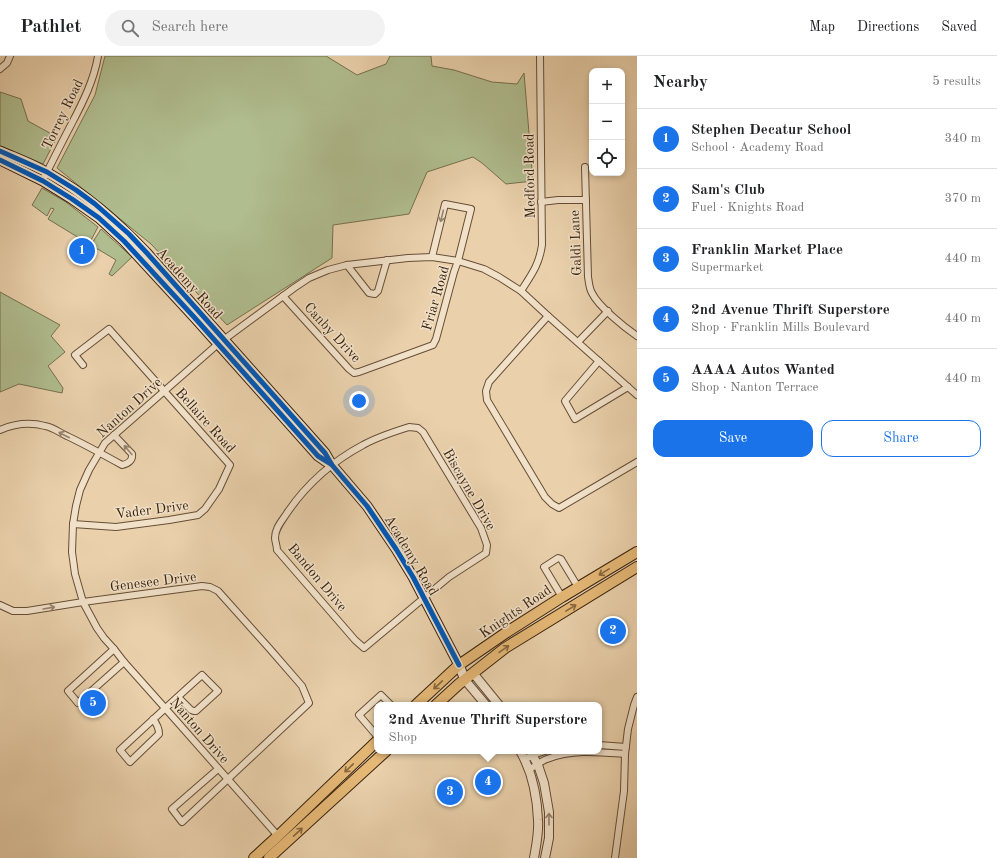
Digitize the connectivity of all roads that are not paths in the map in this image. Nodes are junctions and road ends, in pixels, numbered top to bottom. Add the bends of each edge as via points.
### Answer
1 (10, 56) edge
2 (98, 56) edge
3 (540, 56) edge
4 (0, 69) edge
5 (0, 151) edge
6 (0, 160) edge
7 (585, 167) dead end
8 (45, 176) junction
9 (586, 200) junction
10 (541, 202) junction
11 (432, 257) junction
12 (387, 260) junction
13 (458, 261) junction
14 (347, 265) junction
15 (521, 291) junction
16 (283, 296) junction
17 (608, 311) junction
18 (548, 316) junction
19 (637, 336) edge
20 (221, 342) junction
21 (434, 342) joint
22 (578, 342) junction
23 (599, 361) junction
24 (83, 365) dead end
25 (628, 387) junction
26 (165, 392) junction
27 (637, 395) edge
28 (0, 430) edge
29 (420, 430) joint
30 (114, 435) junction
31 (99, 452) junction
32 (637, 462) edge
33 (230, 465) joint
34 (332, 466) junction
35 (73, 524) junction
36 (637, 552) edge
37 (637, 568) edge
38 (578, 587) junction
39 (562, 597) junction
40 (424, 598) junction
41 (585, 599) junction
42 (83, 602) junction
43 (0, 605) edge
44 (363, 647) joint
45 (114, 649) junction
46 (124, 662) junction
47 (459, 665) junction
48 (469, 676) junction
49 (178, 697) junction
50 (637, 697) edge
51 (388, 702) edge
52 (419, 702) edge
53 (439, 702) edge
54 (484, 702) edge
55 (496, 702) edge
56 (165, 708) junction
57 (153, 719) junction
58 (374, 732) edge
59 (374, 744) edge
60 (602, 745) edge
61 (626, 747) junction
62 (602, 753) edge
63 (383, 754) edge
64 (521, 754) edge
65 (530, 754) edge
66 (532, 754) edge
67 (563, 754) edge
68 (624, 754) junction
69 (524, 760) junction
70 (538, 765) junction
71 (218, 769) junction
72 (529, 770) junction
73 (228, 778) junction
74 (278, 836) junction
75 (254, 858) edge
76 (269, 858) edge
77 (534, 858) edge
78 (545, 858) edge
79 (615, 858) edge

1 - 4 street
2 - 8 street, Torrey Road via 85,97
3 - 10 street, Medford Road
5 - 8 main road, Academy Road
6 - 8 main road, Academy Road
7 - 9 street, Galdi Lane
8 - 20 main road, Academy Road via 124,241
9 - 10 street
9 - 17 street, Galdi Lane via 590,291
10 - 15 street, Medford Road via 540,257
11 - 12 street, Nanton Drive
11 - 13 street, Nanton Drive
13 -> 11 street, Friar Road via 471,208 445,204
12 - 14 street, Nanton Drive
12 - 14 street via 375,294 369,293
13 - 15 street, Nanton Drive via 499,277
13 - 21 street, Friar Road
14 - 16 street, Nanton Drive via 309,278
15 - 18 street, Nanton Drive
16 - 20 street, Nanton Drive
16 - 21 street, Canby Drive via 354,372 433,345
17 - 19 street, Galdi Lane
17 - 22 street
18 - 22 street, Nanton Drive
18 - 32 street via 488,382 486,391 487,400 545,497 560,508
20 - 26 street, Nanton Drive
20 - 34 main road, Academy Road via 325,453
22 - 23 street, Nanton Drive
23 - 25 street, Nanton Drive
23 - 25 street via 565,401 575,419
24 - 26 street, Bellaire Road via 75,355 109,329
25 - 27 street, Nanton Drive
26 - 30 street, Nanton Drive
26 - 33 street, Bellaire Road
31 -> 28 street via 47,426 22,424
29 - 34 street, Bandon Drive via 409,428 390,432 364,444
29 - 40 street, Biscayne Drive via 475,518 487,545 486,553 449,577
30 - 31 street, Nanton Drive
31 -> 30 street via 122,465 131,460 132,454
31 - 35 street, Nanton Drive via 80,490
33 - 35 street, Vader Drive via 219,489 198,515 116,527
34 - 40 main road, Academy Road via 361,498 381,526
34 - 44 street, Bandon Drive via 295,501 278,526 275,538 277,550
35 - 42 street, Nanton Drive via 72,552
36 -> 38 main road, Knights Road
37 - 41 main road, Knights Road
38 - 39 main road, Knights Road
38 - 39 street via 561,558 558,558 544,567
38 - 41 main road
39 - 47 main road, Knights Road
40 - 44 street, Biscayne Drive
40 - 47 main road, Academy Road
48 -> 41 main road, Knights Road via 505,648
43 -> 42 street, Genesee Drive via 14,611 27,611
42 - 45 street, Nanton Drive via 104,638
42 - 73 street, Genesee Drive via 210,587 218,591 302,686 309,703
45 - 46 street, Nanton Drive
45 - 46 street via 68,691 78,703
46 - 56 street, Nanton Drive
47 - 48 main road, Academy Road
47 -> 52 main road, Knights Road
48 - 53 main road, Knights Road
48 - 54 street
48 - 55 street
49 - 49 street via 202,675 218,692 196,711 191,710
49 - 56 street
50 - 61 street via 628,728
51 - 58 street via 381,695 359,715
56 - 57 street
56 - 71 street, Nanton Drive
57 - 57 street via 159,728 159,734 130,762 120,750
59 -> 74 main road
60 - 61 street
61 - 68 street
62 - 68 street
76 -> 63 main road
64 - 69 street
65 - 69 street
66 - 70 street
67 - 70 street via 546,759
68 - 79 street via 624,791
69 - 72 street
70 - 72 street
78 -> 70 street via 549,838 549,812
71 - 73 street, Nanton Drive
71 - 73 street via 172,809 182,822
72 - 77 street via 538,821
73 - 74 street, Nanton Drive
74 - 75 main road

